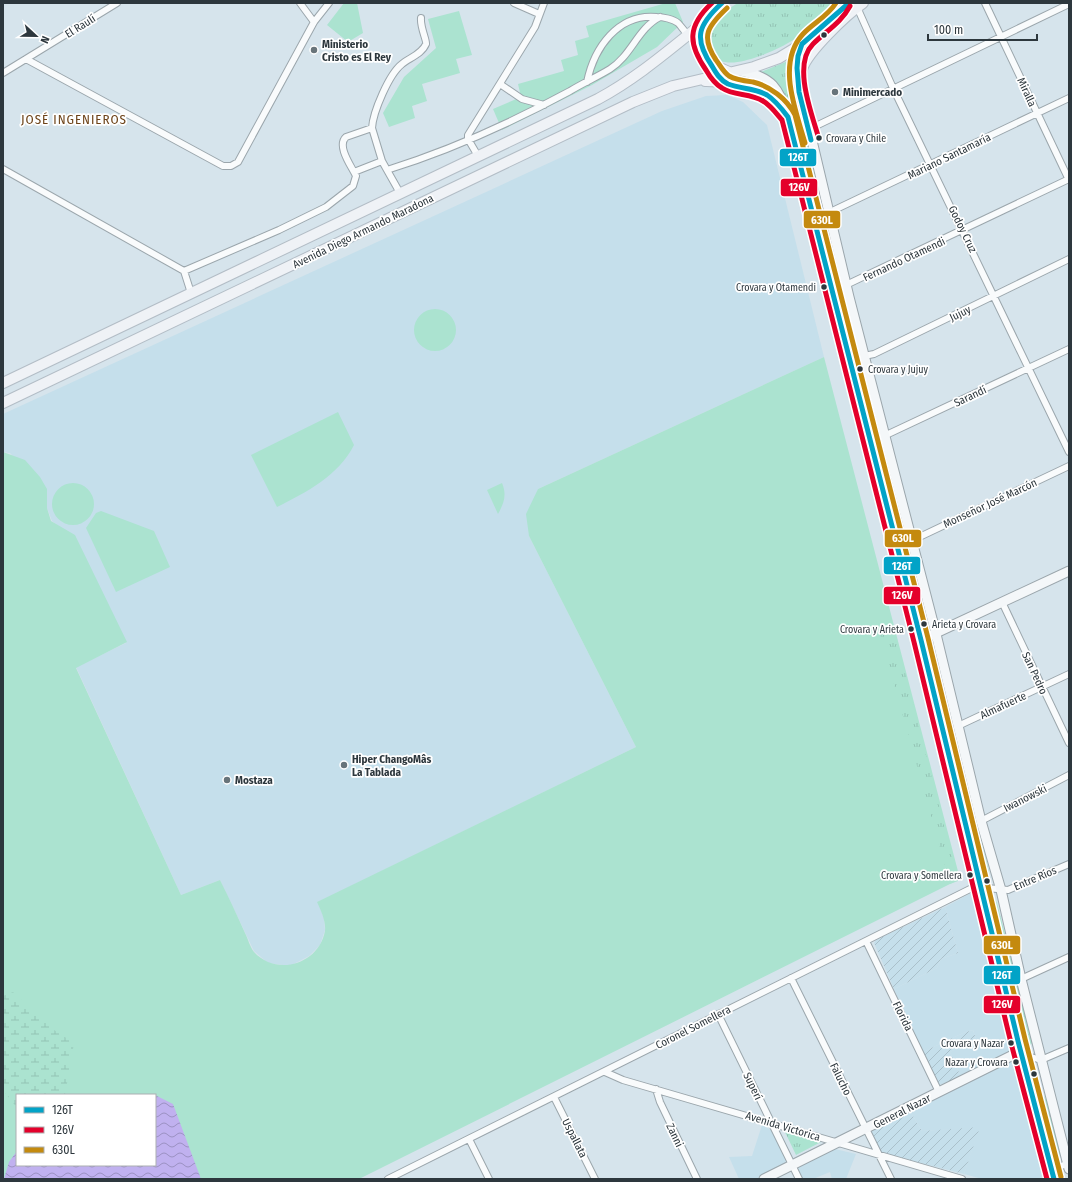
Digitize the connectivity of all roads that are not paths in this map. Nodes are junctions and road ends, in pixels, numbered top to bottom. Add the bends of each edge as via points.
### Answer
1 (117, 3) edge
2 (300, 3) edge
3 (329, 3) edge
4 (514, 3) edge
5 (544, 3) edge
6 (722, 3) edge
7 (985, 3) edge
8 (1069, 4) edge
9 (851, 5) edge
10 (539, 14) junction
11 (660, 17) junction
12 (421, 18) dead end
13 (314, 22) junction
14 (703, 23) junction
15 (688, 35) junction
16 (1001, 37) junction
17 (802, 44) junction
18 (26, 59) junction
19 (708, 61) junction
20 (741, 71) junction
21 (3, 74) edge
22 (718, 75) junction
23 (727, 77) junction
24 (693, 81) junction
25 (587, 82) junction
26 (500, 84) junction
27 (894, 88) junction
28 (800, 91) junction
29 (1069, 98) edge
30 (544, 104) junction
31 (1037, 114) junction
32 (788, 117) junction
33 (372, 128) junction
34 (809, 129) junction
35 (793, 137) junction
36 (468, 139) junction
37 (478, 156) junction
38 (382, 161) junction
39 (931, 165) junction
40 (3, 169) edge
41 (387, 170) junction
42 (354, 172) junction
43 (1069, 179) edge
44 (400, 193) junction
45 (828, 214) junction
46 (963, 230) junction
47 (1069, 259) edge
48 (184, 271) junction
49 (846, 285) junction
50 (191, 293) junction
51 (995, 296) junction
52 (1069, 349) edge
53 (864, 358) junction
54 (849, 359) junction
55 (1029, 368) junction
56 (3, 383) edge
57 (3, 403) edge
58 (884, 436) junction
59 (870, 441) junction
60 (1069, 452) edge
61 (1069, 466) edge
62 (911, 541) junction
63 (1069, 571) edge
64 (1002, 602) junction
65 (936, 634) junction
66 (921, 640) junction
67 (1069, 674) edge
68 (1042, 687) junction
69 (958, 726) junction
70 (1069, 743) edge
71 (1069, 775) edge
72 (981, 821) junction
73 (1069, 864) edge
74 (982, 887) junction
75 (1001, 890) junction
76 (866, 941) junction
77 (1069, 957) edge
78 (791, 978) junction
79 (1021, 979) junction
80 (718, 1014) junction
81 (1069, 1048) edge
82 (1021, 1054) junction
83 (1041, 1060) junction
84 (605, 1072) junction
85 (656, 1090) junction
86 (939, 1092) junction
87 (554, 1097) junction
88 (770, 1122) junction
89 (865, 1129) junction
90 (469, 1139) junction
91 (837, 1142) junction
92 (880, 1156) junction
93 (792, 1165) junction
94 (1068, 1165) edge
95 (1052, 1174) edge
96 (388, 1179) edge
97 (489, 1179) edge
98 (595, 1179) edge
99 (697, 1179) edge
100 (764, 1179) edge
101 (799, 1179) edge
102 (891, 1179) edge
103 (962, 1179) edge

1 - 18 street, El Raulí
2 - 13 street
3 - 13 street
4 - 10 street
5 - 10 street
6 - 14 main road, Avenida Diego Armando Maradona
7 - 16 street, Miralla
8 - 16 street
9 - 17 main road
9 - 27 street, Godoy Cruz
9 - 28 main road via 804,64
10 - 26 street via 535,27
11 - 15 street via 678,23
11 - 25 street via 647,26 613,67
11 - 25 street via 634,18 614,31 595,55
12 - 33 street via 420,26 426,44 414,57 398,68 377,104
13 - 18 street via 238,162 226,166
14 - 15 main road, Avenida Diego Armando Maradona
14 - 19 main road via 699,40 702,55
15 - 37 main road, Avenida Diego Armando Maradona via 648,68 619,87
16 - 27 street
16 - 31 street, Miralla
17 - 20 main road via 779,58
17 - 28 main road via 796,65
18 - 21 street, El Raulí
19 - 22 main road
19 - 23 main road
20 - 23 main road
20 - 32 main road via 757,75 775,85 783,99
22 - 23 main road
22 - 24 main road, Avenida Diego Armando Maradona
23 - 24 main road
23 - 32 main road via 769,96
24 - 57 main road, Avenida Diego Armando Maradona via 655,93 606,115
25 - 30 street
26 - 30 street via 522,99
26 - 36 street via 470,131
27 - 34 street
27 - 39 street, Godoy Cruz
28 - 34 main road
29 - 31 street, Mariano Santamaría
30 - 36 street via 503,126
31 - 39 street, Mariano Santamaría
31 - 43 street, Miralla
32 - 35 main road
33 - 38 street
33 - 42 street via 343,140 342,144
34 - 35 street
34 - 45 main road
35 - 54 main road
36 - 37 street
36 - 41 street via 437,154
37 - 44 main road, Avenida Diego Armando Maradona
38 - 41 street
38 - 42 street
39 - 45 street, Mariano Santamaría
39 - 46 street, Godoy Cruz
40 - 48 street
41 - 44 street
42 - 48 street via 356,176 353,186 326,207
43 - 46 street, Fernando Otamendi
44 - 50 main road, Avenida Diego Armando Maradona
45 - 49 main road
46 - 49 street, Fernando Otamendi
46 - 51 street, Godoy Cruz
47 - 51 street, Jujuy
48 - 50 street
49 - 53 main road
50 - 56 main road, Avenida Diego Armando Maradona
51 - 53 street, Jujuy
51 - 55 street, Godoy Cruz
52 - 55 street, Sarandí
53 - 54 street, Jujuy
53 - 58 main road
54 - 59 main road
55 - 58 street, Sarandí
55 - 60 street, Godoy Cruz
58 - 59 street, Sarandí
58 - 62 main road
59 - 66 main road
61 - 62 street, Monseñor José Marcón
62 - 65 main road
63 - 64 main road
64 - 65 main road
64 - 68 street, San Pedro
65 - 66 main road
65 - 69 main road
66 - 74 main road
67 - 68 street, Almafuerte
68 - 69 street, Almafuerte
68 - 70 street, San Pedro
69 - 72 main road
71 - 72 street, Iwanowski
72 - 75 main road
73 - 75 street, Entre Ríos via 1008,890
74 - 75 street, Coronel Somellera
74 - 76 street, Coronel Somellera via 972,888
74 - 82 main road
75 - 79 main road
76 - 78 street, Coronel Somellera
76 - 86 street, Florida
77 - 79 street
78 - 80 street, Coronel Somellera
78 - 89 street, Falucho
79 - 83 main road
80 - 84 street, Coronel Somellera
80 - 88 street, Superí
81 - 83 street
82 - 83 street
82 - 86 main road, General Nazar via 1015,1054
82 - 95 main road
83 - 94 main road
84 - 85 street, Avenida Victorica
84 - 87 street, Coronel Somellera
85 - 88 street, Avenida Victorica
85 - 99 street, Zanni
86 - 89 main road, General Nazar
87 - 90 street, Coronel Somellera
87 - 98 street, Uspallata
88 - 91 street, Avenida Victorica
88 - 93 street, Superí
89 - 91 main road, General Nazar
89 - 92 street, Falucho
90 - 96 street, Coronel Somellera
90 - 97 street
91 - 92 street, Avenida Victorica
91 - 93 main road, General Nazar
92 - 102 street, Falucho
92 - 103 street, Avenida Victorica
93 - 100 main road, General Nazar
93 - 101 street, Superí
94 - 95 street

